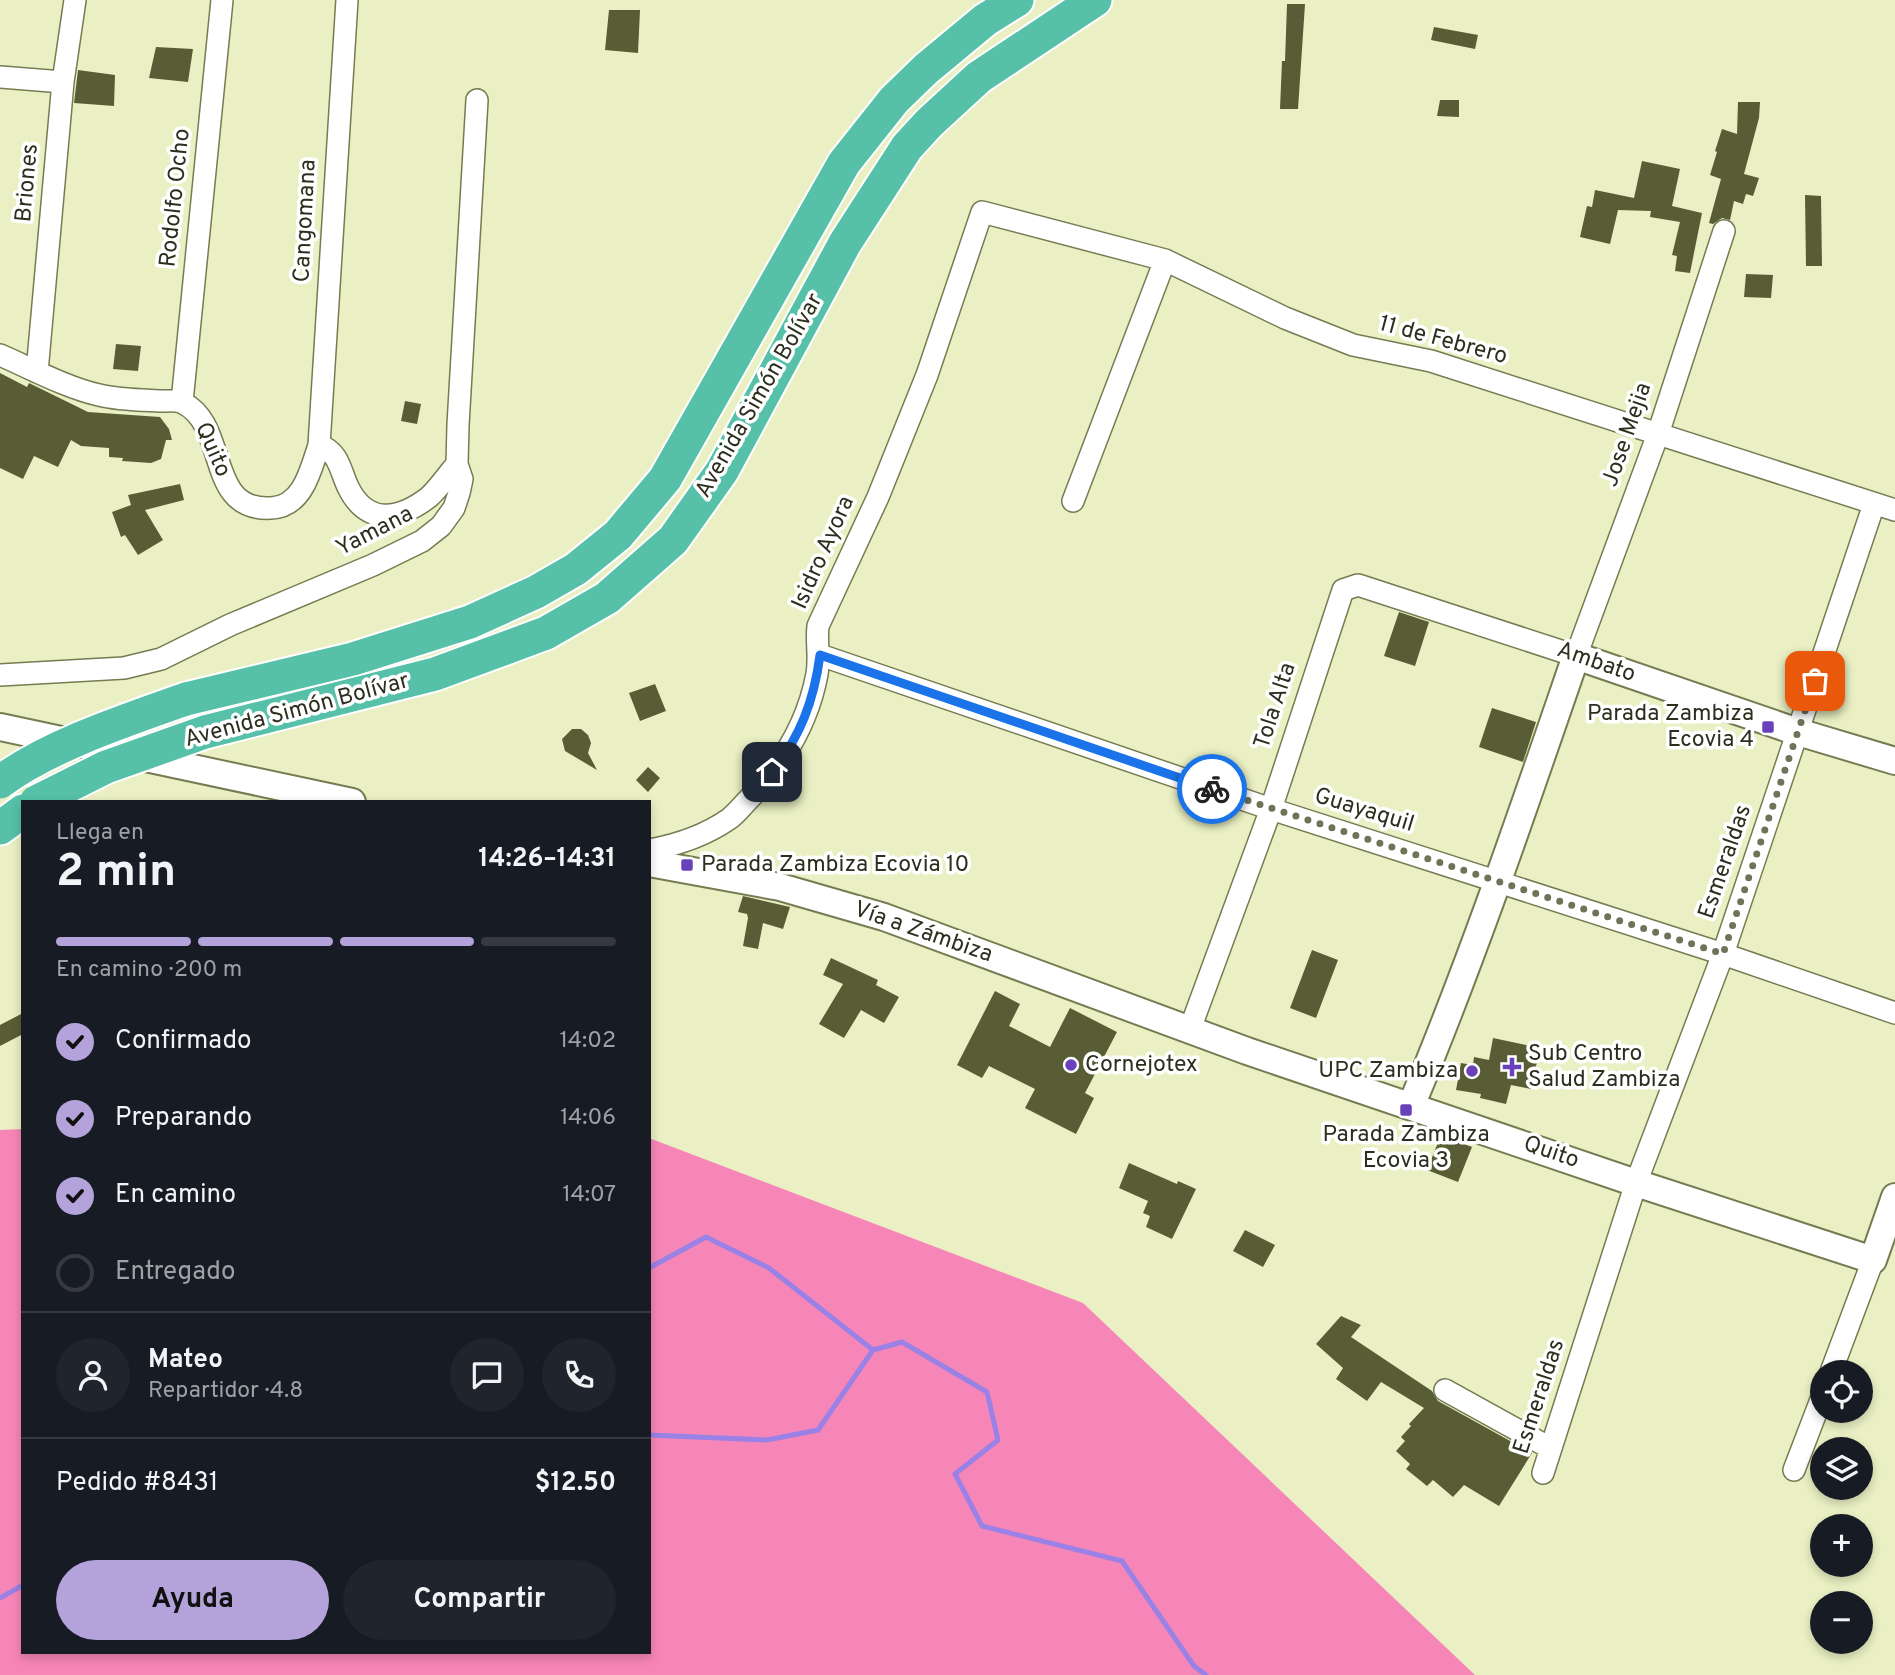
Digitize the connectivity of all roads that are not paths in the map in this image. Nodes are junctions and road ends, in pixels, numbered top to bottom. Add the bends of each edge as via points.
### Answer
1 (75, 0) edge
2 (222, 0) edge
3 (347, 0) edge
4 (1017, 0) edge
5 (1095, 0) edge
6 (0, 77) edge
7 (63, 82) junction
8 (477, 100) dead end
9 (982, 212) joint
10 (1724, 231) dead end
11 (1165, 260) junction
12 (0, 355) edge
13 (37, 372) junction
14 (182, 402) junction
15 (1658, 435) junction
16 (319, 445) junction
17 (457, 464) junction
18 (1073, 501) dead end
19 (1874, 504) junction
20 (1895, 510) edge
21 (1339, 596) joint
22 (820, 655) junction
23 (1576, 656) junction
24 (0, 675) edge
25 (0, 727) edge
26 (1798, 732) junction
27 (1895, 761) edge
28 (0, 782) edge
29 (40, 800) edge
30 (343, 800) edge
31 (1270, 809) junction
32 (21, 812) edge
33 (0, 828) edge
34 (651, 849) edge
35 (651, 863) edge
36 (1498, 881) junction
37 (1723, 954) junction
38 (1895, 1013) edge
39 (1190, 1029) junction
40 (1411, 1106) junction
41 (1636, 1183) junction
42 (1895, 1197) edge
43 (1873, 1260) junction
44 (1836, 1360) edge
45 (1446, 1390) dead end
46 (1812, 1423) edge
47 (1550, 1448) junction
48 (1794, 1470) dead end
49 (1543, 1473) dead end

1 - 7 street, Briones
2 - 14 street, Rodolfo Ocho
3 - 16 street, Cangomana
4 - 28 highway, Avenida Simón Bolívar, bridge via 926,69 894,100 844,163 665,479 618,535 576,569 470,622 353,659 186,699 126,720 33,761
5 - 29 highway, Avenida Simón Bolívar, bridge via 979,77 907,147 845,243 722,471 673,540 607,598 546,633 435,674 205,732 106,767
6 - 7 street
7 - 13 street, Briones
8 - 17 street, Yamana
9 - 11 street, 11 de Febrero
9 - 22 street, Isidro Ayora via 927,375 878,497 818,626
10 - 15 street, Jose Mejia
11 - 15 street, 11 de Febrero via 1353,345 1431,361
11 - 18 street
12 - 13 street, Quito
13 - 14 street, Quito via 98,395
14 - 16 street, Quito via 198,415 226,484 243,504 277,508 298,496
15 - 19 street, 11 de Febrero
15 - 23 street, Jose Mejia
16 - 17 street via 334,455 362,508 382,516 404,511 430,496
17 - 24 street, Yamana via 462,479 459,493 441,526 422,541 373,565 161,659 124,668
19 - 20 street, 11 de Febrero
19 - 26 street, Esmeraldas
21 - 23 street, Ambato via 1358,585
21 - 31 street, Tola Alta
22 - 31 street, Guayaquil
22 - 34 street, Isidro Ayora via 802,726 756,792 731,818 699,836
23 - 26 street, Ambato
23 - 36 street
25 - 30 street
26 - 27 street, Ambato
26 - 37 street, Esmeraldas
31 - 36 street, Guayaquil
31 - 39 street, Tola Alta
32 - 33 highway
35 - 39 street, Vía a Zámbiza via 780,887 884,917
36 - 37 street, Guayaquil
36 - 40 street
37 - 38 street, Guayaquil
37 - 41 street, Esmeraldas
39 - 40 street, Quito
40 - 41 street, Quito
41 - 43 street, Quito
41 - 47 street, Esmeraldas
42 - 43 street
43 - 44 street
45 - 47 street
46 - 48 street
47 - 49 street, Esmeraldas

